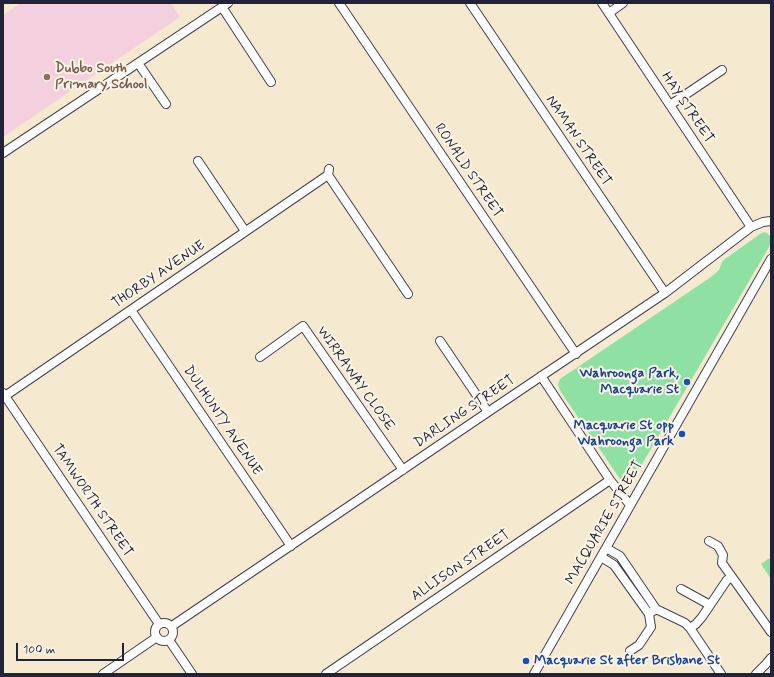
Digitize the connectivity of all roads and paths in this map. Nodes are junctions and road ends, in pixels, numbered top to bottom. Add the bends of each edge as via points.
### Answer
1 (339, 3) edge
2 (470, 3) edge
3 (602, 3) edge
4 (623, 3) edge
5 (225, 5) edge
6 (608, 13) junction
7 (138, 63) junction
8 (722, 70) dead end
9 (271, 82) dead end
10 (166, 104) dead end
11 (670, 104) junction
12 (3, 153) edge
13 (198, 161) dead end
14 (771, 221) edge
15 (751, 227) junction
16 (245, 232) junction
17 (771, 259) edge
18 (665, 293) junction
19 (408, 294) dead end
20 (131, 310) junction
21 (440, 341) dead end
22 (576, 354) junction
23 (260, 357) dead end
24 (541, 376) junction
25 (4, 395) edge
26 (488, 412) junction
27 (403, 470) junction
28 (610, 480) junction
29 (630, 505) junction
30 (709, 541) dead end
31 (291, 546) junction
32 (606, 548) junction
33 (601, 557) junction
34 (732, 577) junction
35 (681, 589) dead end
36 (710, 605) junction
37 (656, 609) junction
38 (648, 614) junction
39 (159, 624) junction
40 (172, 626) junction
41 (690, 628) junction
42 (771, 632) edge
43 (157, 637) junction
44 (169, 640) junction
45 (630, 652) dead end
46 (771, 658) edge
47 (103, 674) edge
48 (192, 674) edge
49 (326, 674) edge
50 (534, 674) edge
51 (721, 674) edge
52 (756, 674) edge

1 - 22 street, RONALD STREET
2 - 18 street, NAMAN STREET
3 - 6 street, HAY STREET
4 - 6 street
5 - 7 street
5 - 9 street
6 - 11 street, HAY STREET
7 - 10 street
7 - 12 street
8 - 11 street
11 - 15 street, HAY STREET
13 - 16 street
14 - 15 street, DARLING STREET
15 - 18 street, DARLING STREET
16 - 19 street, THORBY AVENUE via 328,172
16 - 20 street, THORBY AVENUE
17 - 29 street, MACQUARIE STREET
18 - 22 street, DARLING STREET
20 - 25 street, THORBY AVENUE
20 - 31 street, DULHUNTY AVENUE
21 - 26 street
22 - 24 street, DARLING STREET
23 - 27 street, WIRRAWAY CLOSE via 303,326
24 - 26 street, DARLING STREET
24 - 28 street
25 - 39 street, TAMWORTH STREET
26 - 27 street, DARLING STREET
27 - 31 street, DARLING STREET
28 - 29 street
28 - 49 street, ALLISON STREET
29 - 32 street, MACQUARIE STREET
30 - 34 street via 718,546 723,555 722,563
31 - 40 street, DARLING STREET
32 - 33 street, MACQUARIE STREET
32 - 37 street via 620,556
33 - 38 street via 614,565
33 - 50 street, MACQUARIE STREET
34 - 36 street via 727,580
34 - 42 street
35 - 36 street
36 - 41 street
37 - 38 street
37 - 41 street
38 - 45 street via 651,627 639,645
39 - 40 street via 164,622
39 - 43 street via 155,632
40 - 44 street via 174,632
41 - 51 street
43 - 44 street via 164,641
43 - 47 street
44 - 48 street
46 - 52 street

